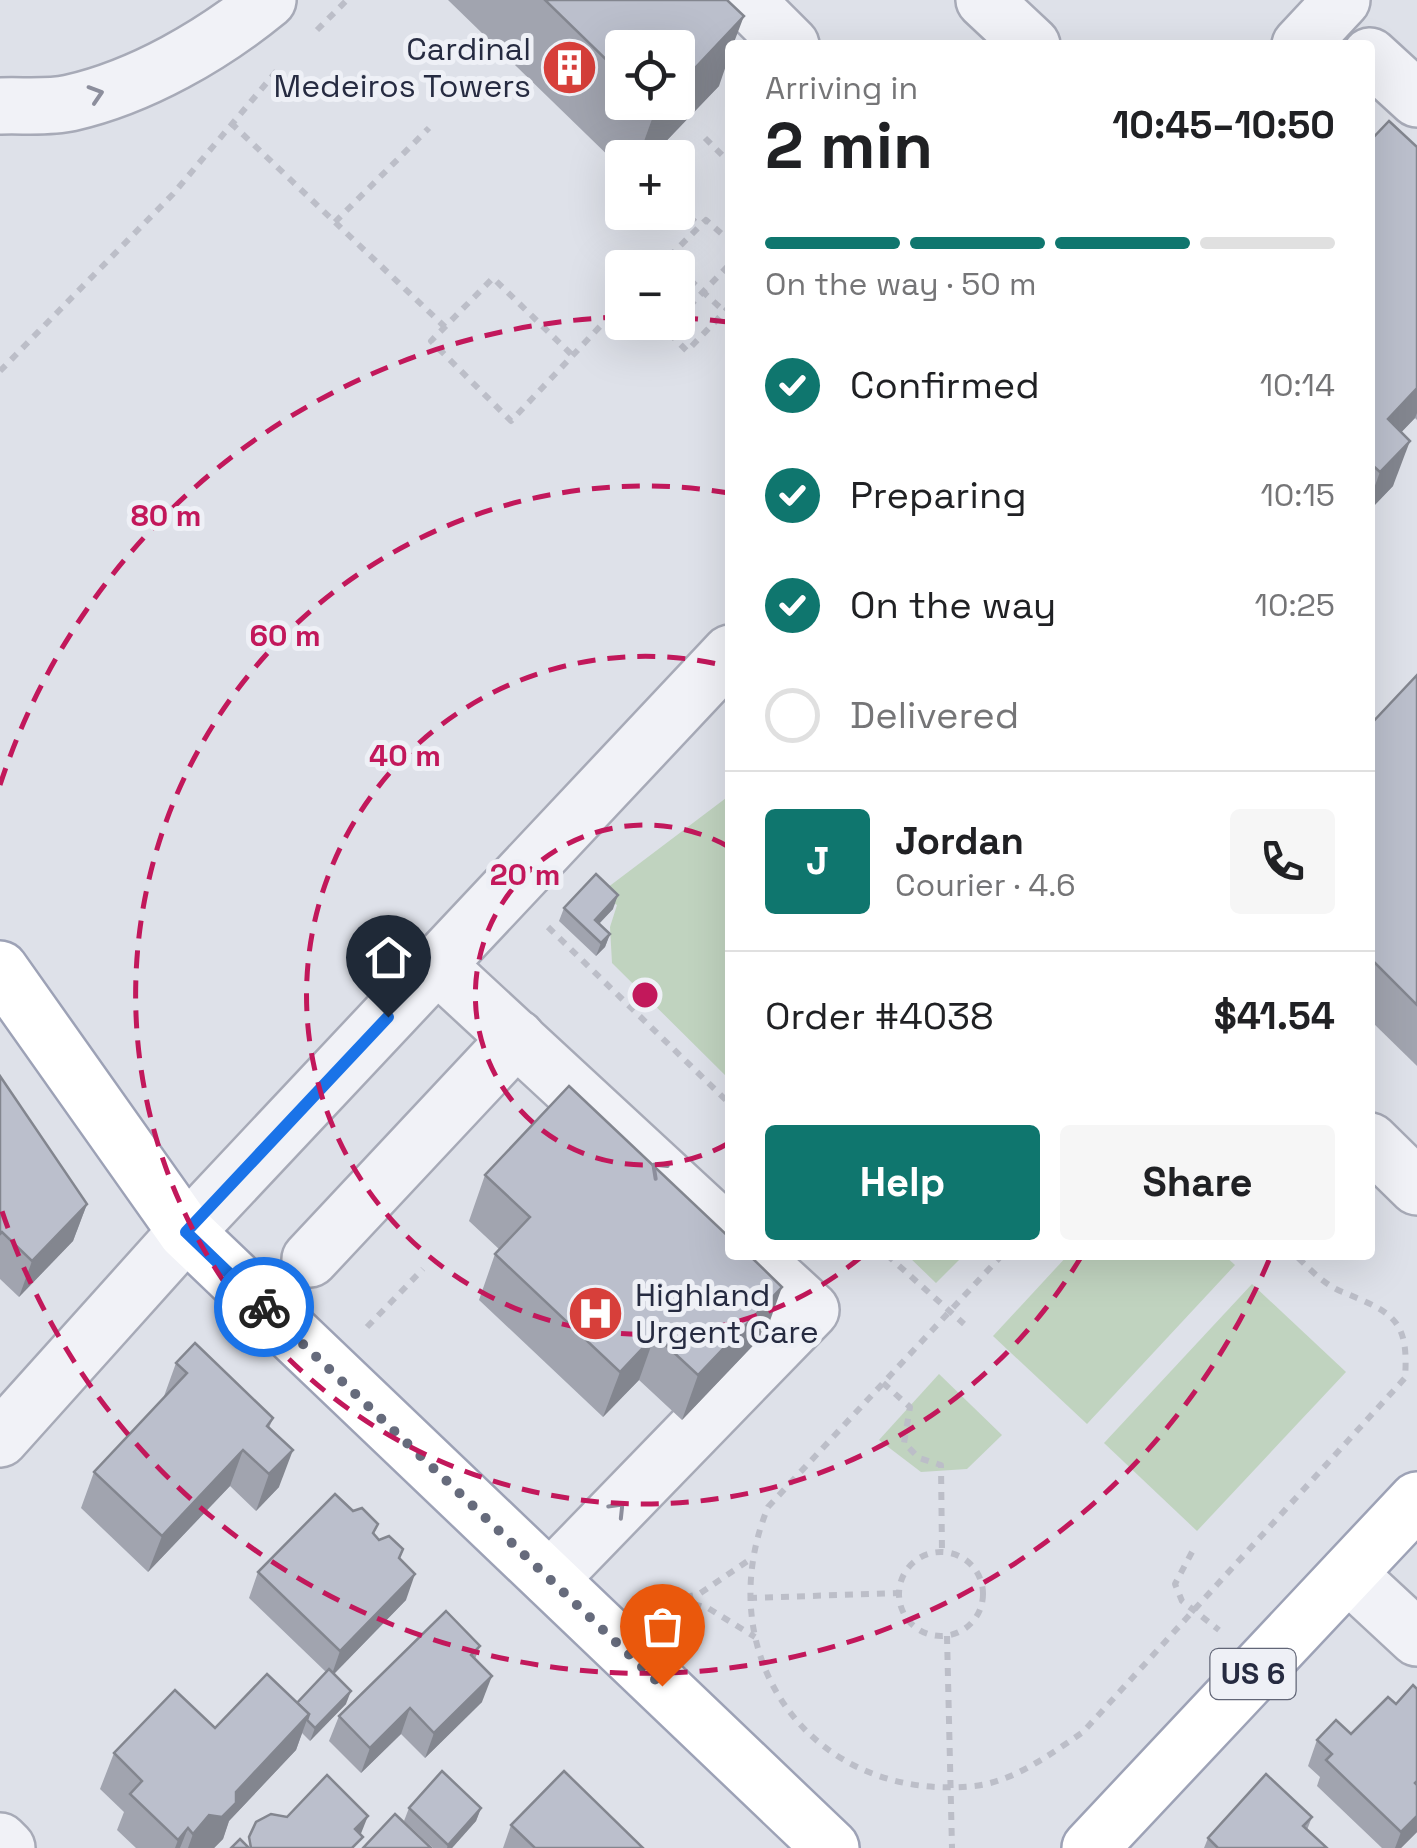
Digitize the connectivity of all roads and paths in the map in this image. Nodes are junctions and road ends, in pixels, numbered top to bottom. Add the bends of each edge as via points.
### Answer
1 (268, 0) edge
2 (348, 0) edge
3 (746, 0) edge
4 (984, 0) edge
5 (307, 40) dead end
6 (786, 40) edge
7 (1027, 40) edge
8 (293, 54) dead end
9 (1375, 61) edge
10 (1417, 100) edge
11 (0, 106) edge
12 (231, 122) junction
13 (429, 128) dead end
14 (705, 138) dead end
15 (725, 157) edge
16 (695, 221) edge
17 (335, 222) junction
18 (700, 226) junction
19 (725, 234) edge
20 (675, 250) edge
21 (725, 269) edge
22 (695, 285) edge
23 (703, 292) junction
24 (695, 300) edge
25 (725, 307) edge
26 (725, 312) edge
27 (605, 320) edge
28 (446, 327) junction
29 (676, 340) edge
30 (571, 354) junction
31 (0, 371) edge
32 (725, 658) edge
33 (544, 923) dead end
34 (437, 964) junction
35 (0, 969) edge
36 (517, 1038) junction
37 (725, 1099) edge
38 (1375, 1146) edge
39 (1417, 1186) edge
40 (725, 1231) edge
41 (186, 1232) junction
42 (310, 1259) dead end
43 (756, 1260) edge
44 (892, 1260) edge
45 (997, 1260) edge
46 (1300, 1260) edge
47 (422, 1269) dead end
48 (948, 1313) junction
49 (964, 1324) dead end
50 (364, 1330) dead end
51 (883, 1383) junction
52 (0, 1439) edge
53 (1417, 1500) edge
54 (942, 1552) junction
55 (1192, 1552) dead end
56 (752, 1558) junction
57 (1348, 1574) junction
58 (550, 1579) junction
59 (900, 1593) junction
60 (749, 1598) junction
61 (677, 1600) junction
62 (650, 1608) dead end
63 (1194, 1612) junction
64 (1220, 1631) dead end
65 (947, 1636) junction
66 (755, 1637) junction
67 (1417, 1638) edge
68 (950, 1787) junction
69 (0, 1842) edge
70 (7, 1848) edge
71 (831, 1848) edge
72 (952, 1848) edge
73 (1090, 1848) edge

11 -> 1 street via 68,104 140,80
2 - 5 path
3 - 6 street
4 - 7 street
8 - 12 path
9 - 10 street
12 - 17 path
12 - 31 path via 173,194
13 - 17 path
14 - 15 path
16 - 18 path
17 - 28 path
18 - 19 path via 706,220
18 - 20 path
21 - 23 path
22 - 23 path
23 - 24 path
23 - 25 path
26 - 29 path via 687,351
27 - 30 path
28 - 30 path via 493,278
28 - 30 path via 430,342 511,420
32 - 34 street
33 - 37 path
34 - 36 street
34 - 41 street
35 - 41 main road
40 -> 36 street
36 - 42 street
38 - 39 street
41 - 52 street
41 - 58 main road
58 -> 43 street via 811,1310
44 - 48 path
45 - 48 path
46 - 63 path via 1323,1281 1373,1301 1396,1320 1407,1346 1404,1378
47 - 50 path
48 - 49 path
48 - 51 path
51 - 54 path via 910,1407 904,1443 919,1458 941,1465
51 - 56 path via 768,1507
53 - 57 main road, US 6
54 - 59 path via 913,1563
54 - 65 path via 972,1566 983,1590 977,1618
55 - 63 path via 1174,1584
56 - 60 path
56 - 61 path via 699,1594
57 - 67 street
57 - 73 main road, US 6
58 - 71 main road
59 - 60 path
59 - 65 path via 913,1625
60 - 66 path
61 - 62 path via 658,1600
61 - 66 path via 708,1608
63 - 64 path
63 - 68 path via 1082,1732 1039,1762 978,1786
65 - 68 path
66 - 68 path via 780,1700 808,1736 884,1780
68 - 72 path
69 - 70 street

